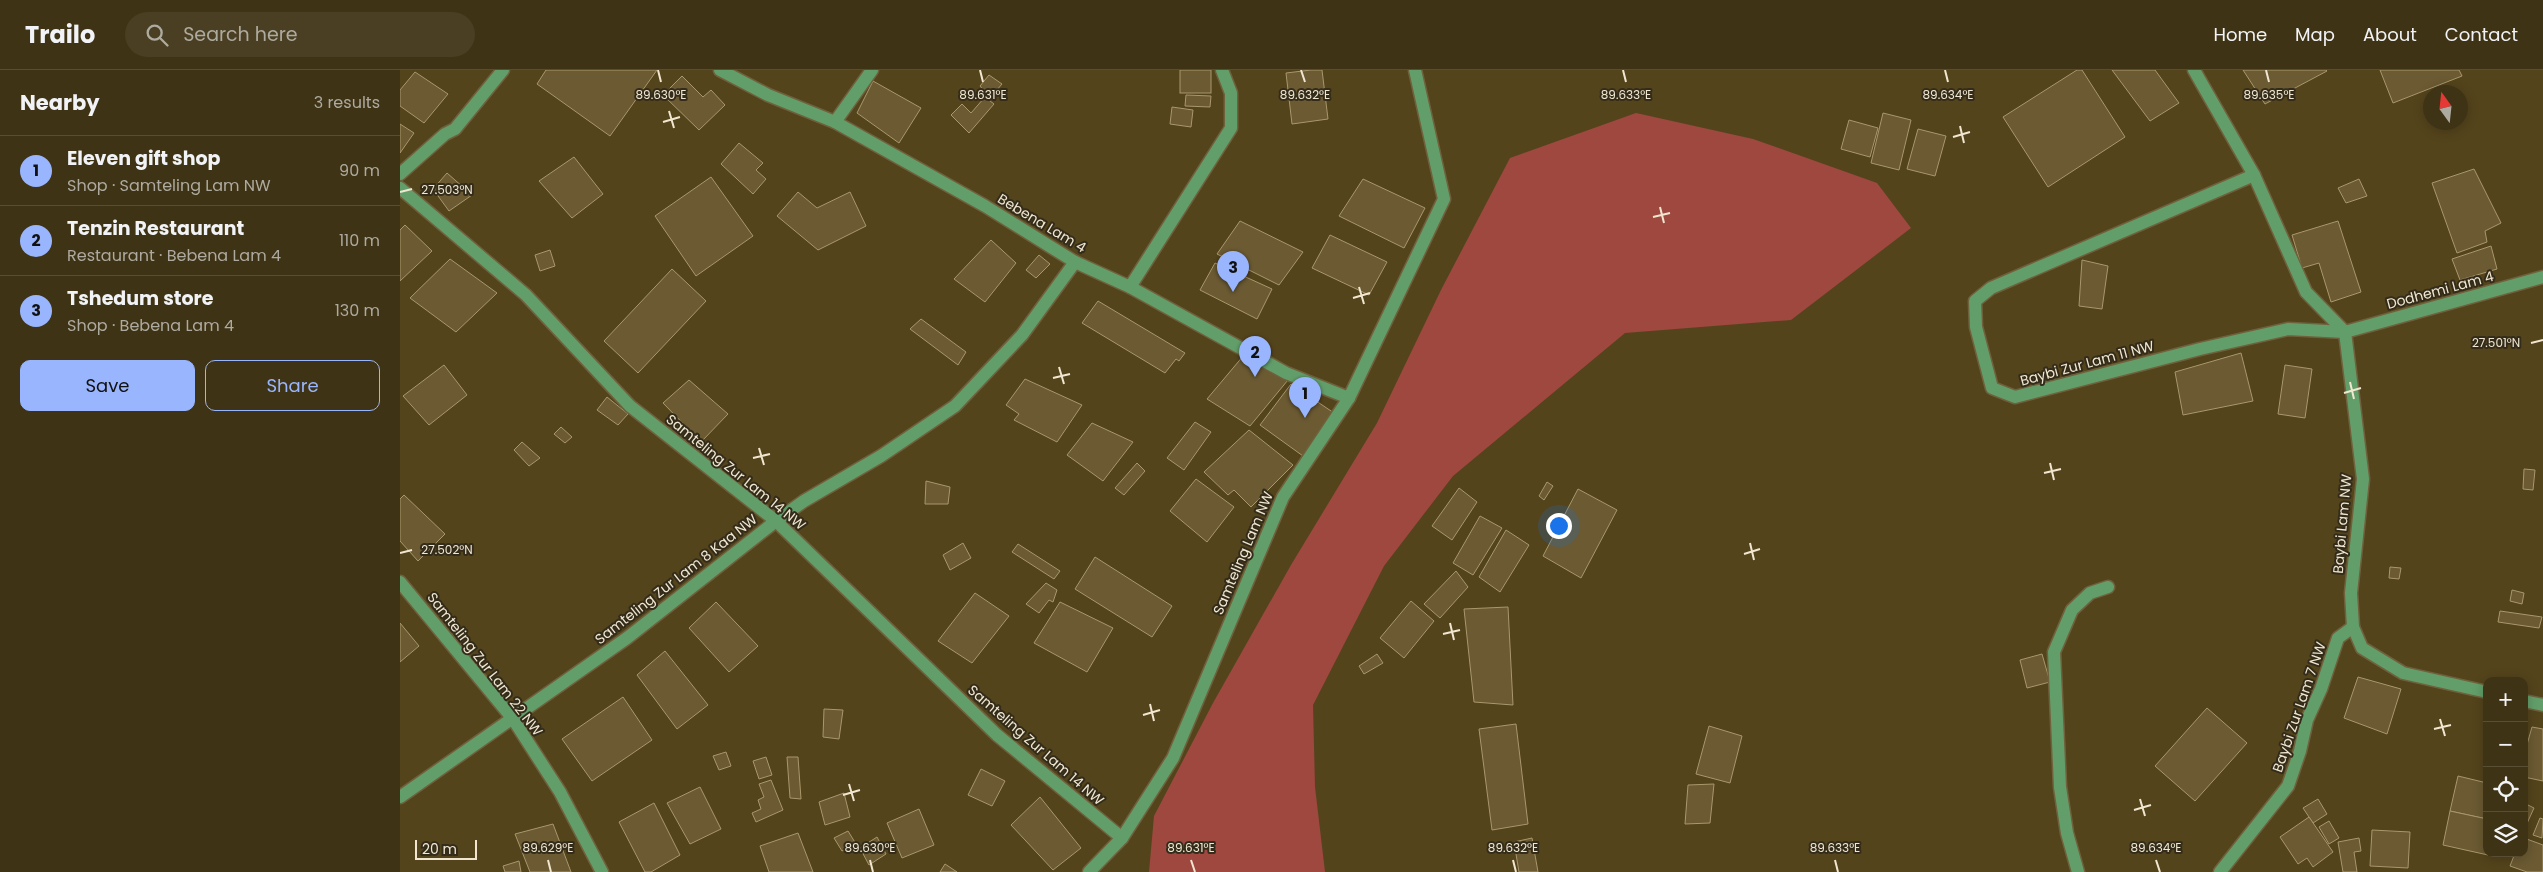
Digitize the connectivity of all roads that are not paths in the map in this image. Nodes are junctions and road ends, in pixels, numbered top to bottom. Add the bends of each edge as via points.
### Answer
1 (503, 70) edge
2 (720, 70) edge
3 (872, 70) edge
4 (1222, 70) edge
5 (1415, 70) edge
6 (2194, 70) edge
7 (835, 122) junction
8 (400, 174) edge
9 (2254, 175) junction
10 (400, 188) edge
11 (1075, 262) junction
12 (2543, 277) edge
13 (1130, 287) junction
14 (2345, 332) junction
15 (1349, 398) junction
16 (776, 520) junction
17 (400, 582) edge
18 (2108, 587) dead end
19 (2353, 627) junction
20 (2483, 691) edge
21 (2528, 702) edge
22 (2543, 705) edge
23 (513, 719) junction
24 (400, 797) edge
25 (1122, 838) junction
26 (602, 872) edge
27 (1089, 872) edge
28 (2078, 872) edge
29 (2220, 872) edge

1 - 8 street via 456,129 445,134
2 - 7 street, Bebena Lam 4 via 768,96
3 - 7 street
4 - 13 street via 1231,93 1231,128
5 - 15 street, Samteling Lam NW via 1444,199
6 - 9 street
7 - 11 street, Bebena Lam 4 via 985,206
9 - 14 street via 2306,292
9 - 14 street, Baybi Zur Lam 11 NW via 1991,288 1975,300 1976,327 1992,388 2016,397 2200,348 2288,329
10 - 16 street, Samteling Zur Lam 14 NW via 526,294 630,406
11 - 13 street, Bebena Lam 4
11 - 16 street, Samteling Zur Lam 8 Kaa NW via 1022,335 955,406
12 - 14 street, Dodhemi Lam 4
13 - 15 street, Bebena Lam 4 via 1286,373
14 - 19 street, Baybi Lam NW via 2363,480 2351,593
15 - 25 street, Samteling Lam NW via 1282,497 1173,758
16 - 23 street, Samteling Zur Lam 8 Kaa NW via 627,638
16 - 25 street, Samteling Zur Lam 14 NW via 991,730
17 - 23 street, Samteling Zur Lam 22 NW
18 - 28 street via 2090,593 2072,610 2054,652 2060,788 2067,833
19 - 20 street, Baybi Lam NW via 2362,648 2403,673
19 - 29 street, Baybi Zur Lam 7 NW via 2338,638 2307,720 2288,786
21 - 22 street
23 - 24 street, Samteling Zur Lam 8 Kaa NW
23 - 26 street, Samteling Zur Lam 22 NW via 560,792
25 - 27 street, Samteling Lam NW

